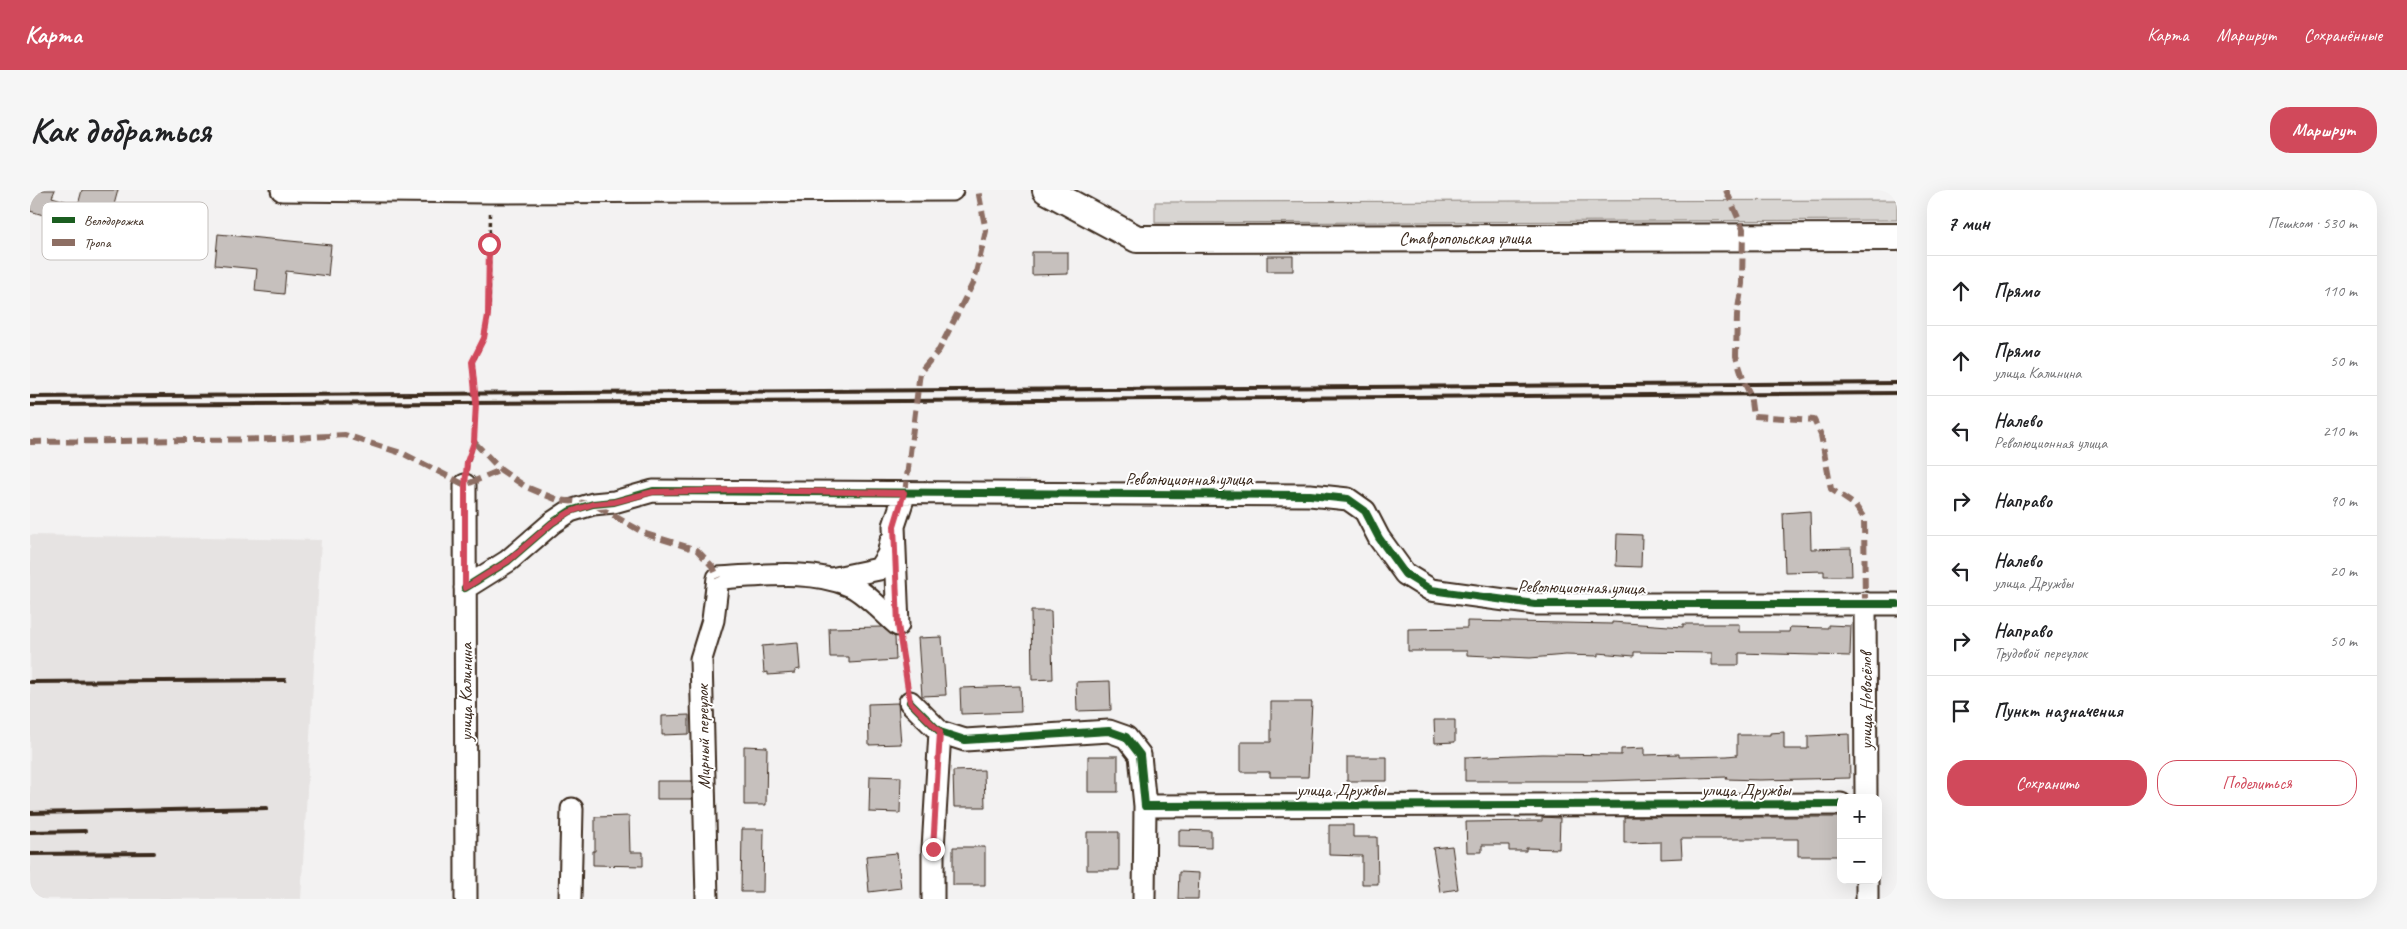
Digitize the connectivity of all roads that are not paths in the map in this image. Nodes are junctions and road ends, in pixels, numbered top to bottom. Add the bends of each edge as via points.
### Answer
1 (290, 190) edge
2 (952, 190) edge
3 (1046, 190) edge
4 (1080, 198) edge
5 (1897, 237) edge
6 (465, 486) road end
7 (904, 493) junction
8 (894, 526) junction
9 (829, 580) junction
10 (465, 588) junction
11 (1866, 603) junction
12 (1897, 604) edge
13 (910, 702) road end
14 (940, 732) junction
15 (1866, 794) edge
16 (1837, 804) edge
17 (1144, 806) junction
18 (572, 809) dead end
19 (1867, 884) edge
20 (466, 899) edge
21 (570, 899) edge
22 (707, 899) edge
23 (933, 899) edge
24 (1144, 899) edge
25 (1867, 899) edge

1 - 2 street
3 - 4 main road, Ставропольская улица
4 - 5 main road, Ставропольская улица via 1137,239
6 - 10 street, улица Калинина
7 - 8 street
7 - 10 street, Революционная улица via 653,492 593,504 552,523 508,561
7 - 11 street, Революционная улица via 1330,496 1348,499 1365,511 1405,574 1431,590 1535,604
8 - 9 street via 888,555 879,569
8 - 9 street via 898,625 852,587
9 - 22 street, Мирный переулок via 796,575 718,578 713,620 701,659
10 - 20 street, улица Калинина
11 - 12 street, Революционная улица
11 - 15 street, улица Новосёлов
13 - 14 street
14 - 17 street via 965,740 1109,732 1126,738 1140,754
14 - 23 street
16 - 17 street, улица Дружбы
17 - 24 street
18 - 21 street
19 - 25 street

